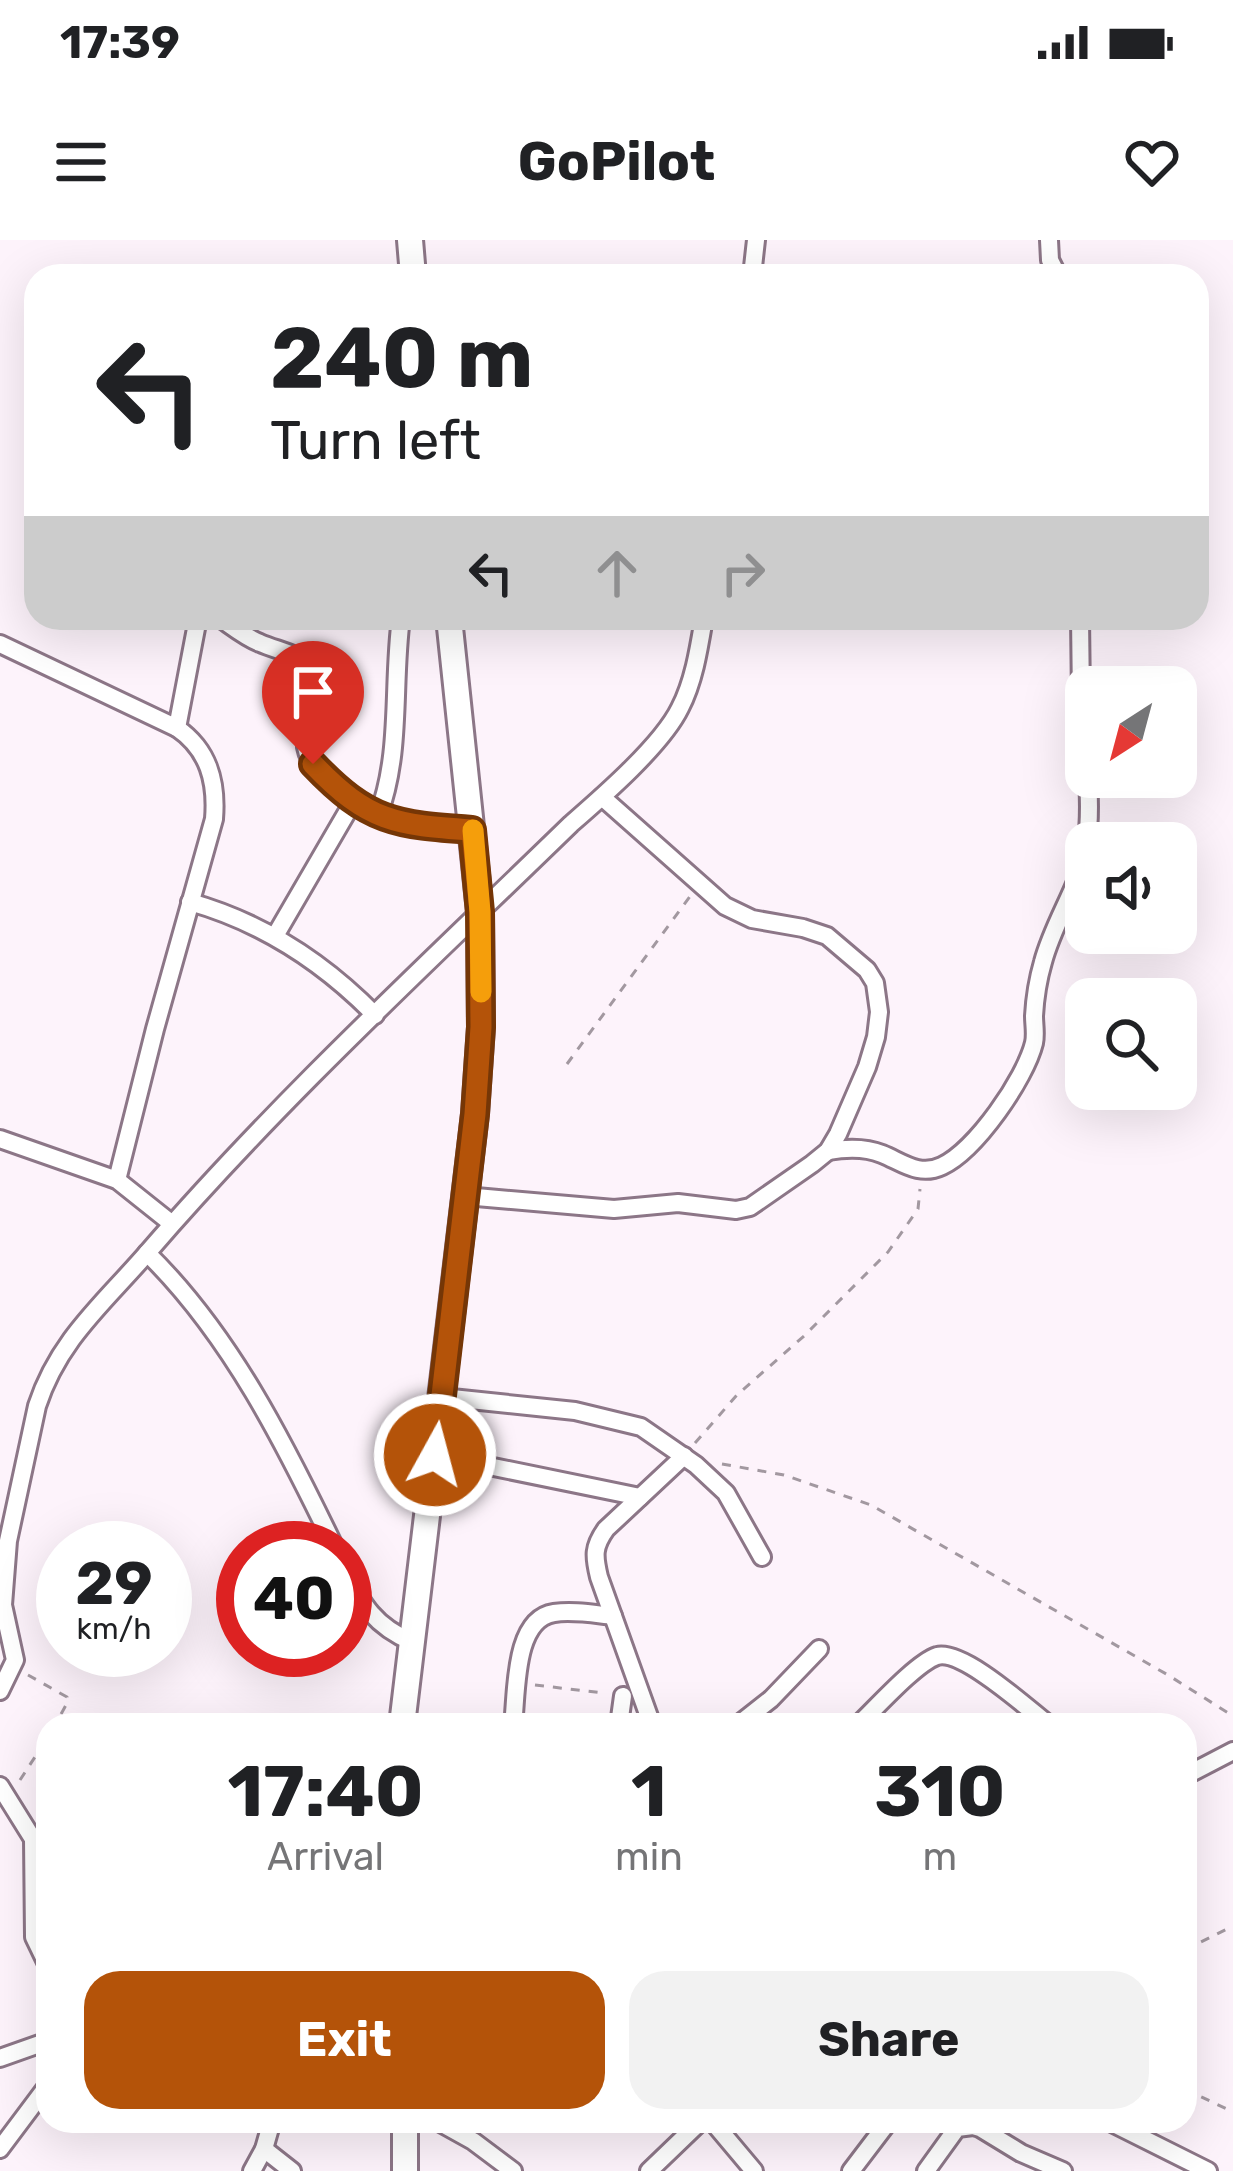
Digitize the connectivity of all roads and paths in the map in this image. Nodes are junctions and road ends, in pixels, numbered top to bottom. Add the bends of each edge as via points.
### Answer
1 (196, 630) edge
2 (236, 630) edge
3 (400, 630) edge
4 (450, 630) edge
5 (702, 630) edge
6 (1080, 630) edge
7 (0, 644) edge
8 (1081, 666) edge
9 (177, 728) junction
10 (602, 797) junction
11 (1090, 798) edge
12 (353, 802) junction
13 (378, 816) junction
14 (472, 830) junction
15 (699, 884) junction
16 (190, 902) junction
17 (480, 912) junction
18 (275, 936) junction
19 (375, 1015) junction
20 (567, 1064) dead end
21 (0, 1138) edge
22 (828, 1151) junction
23 (919, 1170) junction
24 (117, 1180) junction
25 (464, 1196) junction
26 (170, 1223) junction
27 (147, 1252) junction
28 (442, 1397) junction
29 (435, 1455) junction
30 (690, 1461) junction
31 (640, 1497) junction
32 (322, 1521) edge
33 (762, 1557) dead end
34 (372, 1614) edge
35 (613, 1616) junction
36 (412, 1642) junction
37 (819, 1649) dead end
38 (13, 1667) junction
39 (518, 1683) junction
40 (0, 1691) edge
41 (622, 1696) joint
42 (62, 1713) edge
43 (403, 1713) edge
44 (514, 1713) edge
45 (620, 1713) edge
46 (648, 1713) edge
47 (753, 1713) edge
48 (871, 1713) edge
49 (1033, 1713) edge
50 (1233, 1716) edge
51 (1233, 1751) edge
52 (36, 1757) edge
53 (1197, 1770) edge
54 (3, 1790) edge
55 (1233, 1926) edge
56 (36, 1940) edge
57 (1197, 1945) edge
58 (36, 2045) edge
59 (0, 2058) edge
60 (1197, 2095) edge
61 (36, 2099) edge
62 (1233, 2112) edge
63 (269, 2133) edge
64 (404, 2133) edge
65 (458, 2133) edge
66 (685, 2133) edge
67 (722, 2133) edge
68 (881, 2133) edge
69 (953, 2133) edge
70 (988, 2133) edge
71 (1136, 2133) edge
72 (0, 2149) edge
73 (264, 2149) junction
74 (252, 2171) edge
75 (292, 2171) edge
76 (405, 2171) edge
77 (513, 2171) edge
78 (649, 2171) edge
79 (754, 2171) edge
80 (851, 2171) edge
81 (926, 2171) edge
82 (1063, 2171) edge
83 (1208, 2171) edge

1 - 9 street
2 - 12 street via 312,666 319,692 308,756
3 - 13 street via 396,729
4 - 14 street
5 - 10 street via 674,719
6 - 8 street
7 - 9 street
9 - 16 street via 205,758 216,797
10 - 15 street
10 - 17 street
11 - 23 street via 1080,872 1043,959 1029,1057 971,1145 941,1167
12 - 13 street
12 - 18 street
13 - 14 street
14 - 17 street
15 - 20 path
15 - 22 street via 740,916 827,936 875,982 879,1012 868,1067
16 - 18 street
16 - 24 street
17 - 19 street
17 - 25 street via 481,1027
18 - 19 street
19 - 26 street
21 - 24 street
22 - 23 street via 867,1150
22 - 25 street via 736,1210
23 - 30 path via 918,1209 888,1252 737,1395
24 - 26 street
25 - 28 street
26 - 27 street
27 - 32 street via 233,1362
27 - 38 street via 70,1338 44,1387 8,1540 3,1605
28 - 29 street
28 - 30 street via 604,1417 641,1427
29 - 31 street
29 - 36 street
30 - 31 street
30 - 33 street via 726,1492
30 - 50 path via 784,1475 871,1505
31 - 35 street via 595,1548
34 - 36 street
35 - 39 street via 542,1616 524,1642
35 - 46 street
36 - 43 street
37 - 47 street
38 - 40 street
38 - 42 path via 64,1694
39 - 41 path
39 - 44 street
41 - 45 street
48 - 49 street via 922,1664 946,1655
51 - 53 street
52 - 54 path
54 - 56 street via 33,1839
55 - 57 path
58 - 59 street
60 - 62 path
61 - 72 street
63 - 73 street
64 - 76 street
65 - 77 street
66 - 78 street
67 - 79 street
68 - 80 street
69 - 81 street
70 - 82 street
71 - 83 street
73 - 74 street
73 - 75 street

